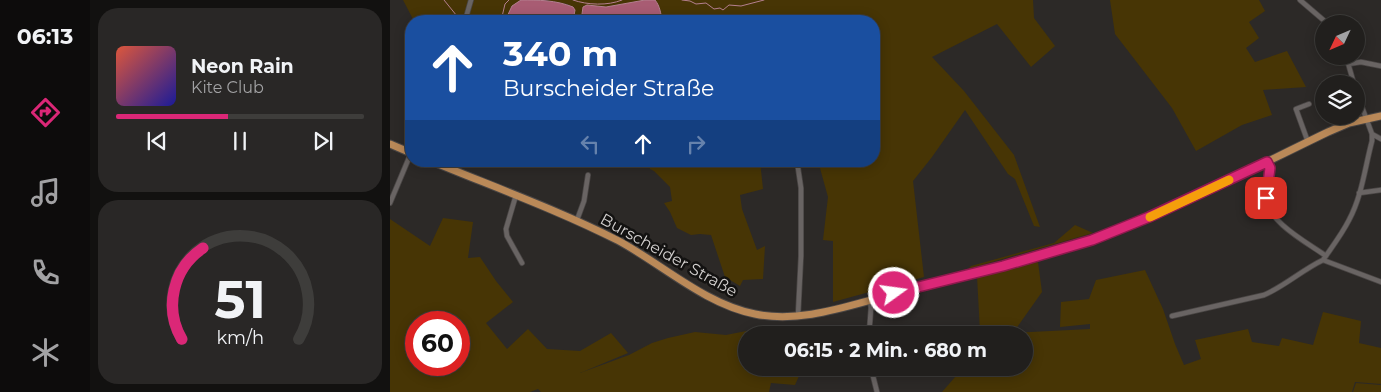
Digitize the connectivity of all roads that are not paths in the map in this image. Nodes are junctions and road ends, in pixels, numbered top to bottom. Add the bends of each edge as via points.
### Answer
1 (471, 0) edge
2 (1300, 0) edge
3 (467, 15) edge
4 (1318, 15) edge
5 (1365, 63) edge
6 (1381, 66) edge
7 (1309, 104) dead end
8 (1365, 115) edge
9 (1381, 116) edge
10 (1367, 119) junction
11 (1372, 134) junction
12 (1381, 139) edge
13 (1308, 142) junction
14 (390, 144) edge
15 (405, 150) edge
16 (1267, 162) junction
17 (405, 167) edge
18 (454, 167) edge
19 (798, 167) edge
20 (588, 175) dead end
21 (1381, 190) edge
22 (1359, 193) junction
23 (516, 195) junction
24 (390, 204) edge
25 (577, 220) junction
26 (1325, 258) junction
27 (522, 263) dead end
28 (1381, 282) edge
29 (870, 300) junction
30 (798, 316) junction
31 (1172, 316) dead end
32 (870, 326) edge
33 (873, 376) edge
34 (877, 392) edge

1 - 3 street
2 - 4 street
5 - 6 street
7 - 13 street via 1296,110
8 - 10 street
9 - 10 main road
10 - 11 street
10 - 13 main road
11 - 12 street
11 - 22 street
13 - 16 main road
14 - 15 main road
16 - 26 street via 1270,168 1266,198 1272,214
16 - 29 main road, Burscheider Straße via 1101,237
17 - 24 street
18 - 23 main road, Burscheider Straße
19 - 30 street via 801,188
20 - 25 street, Burscheider Straße
21 - 22 street
22 - 26 street via 1344,231
23 - 25 main road, Burscheider Straße
23 - 27 street via 506,229
25 - 30 main road, Burscheider Straße via 728,306 763,316
26 - 28 street
26 - 31 street via 1264,295
29 - 30 main road, Burscheider Straße
29 - 32 street
33 - 34 street

